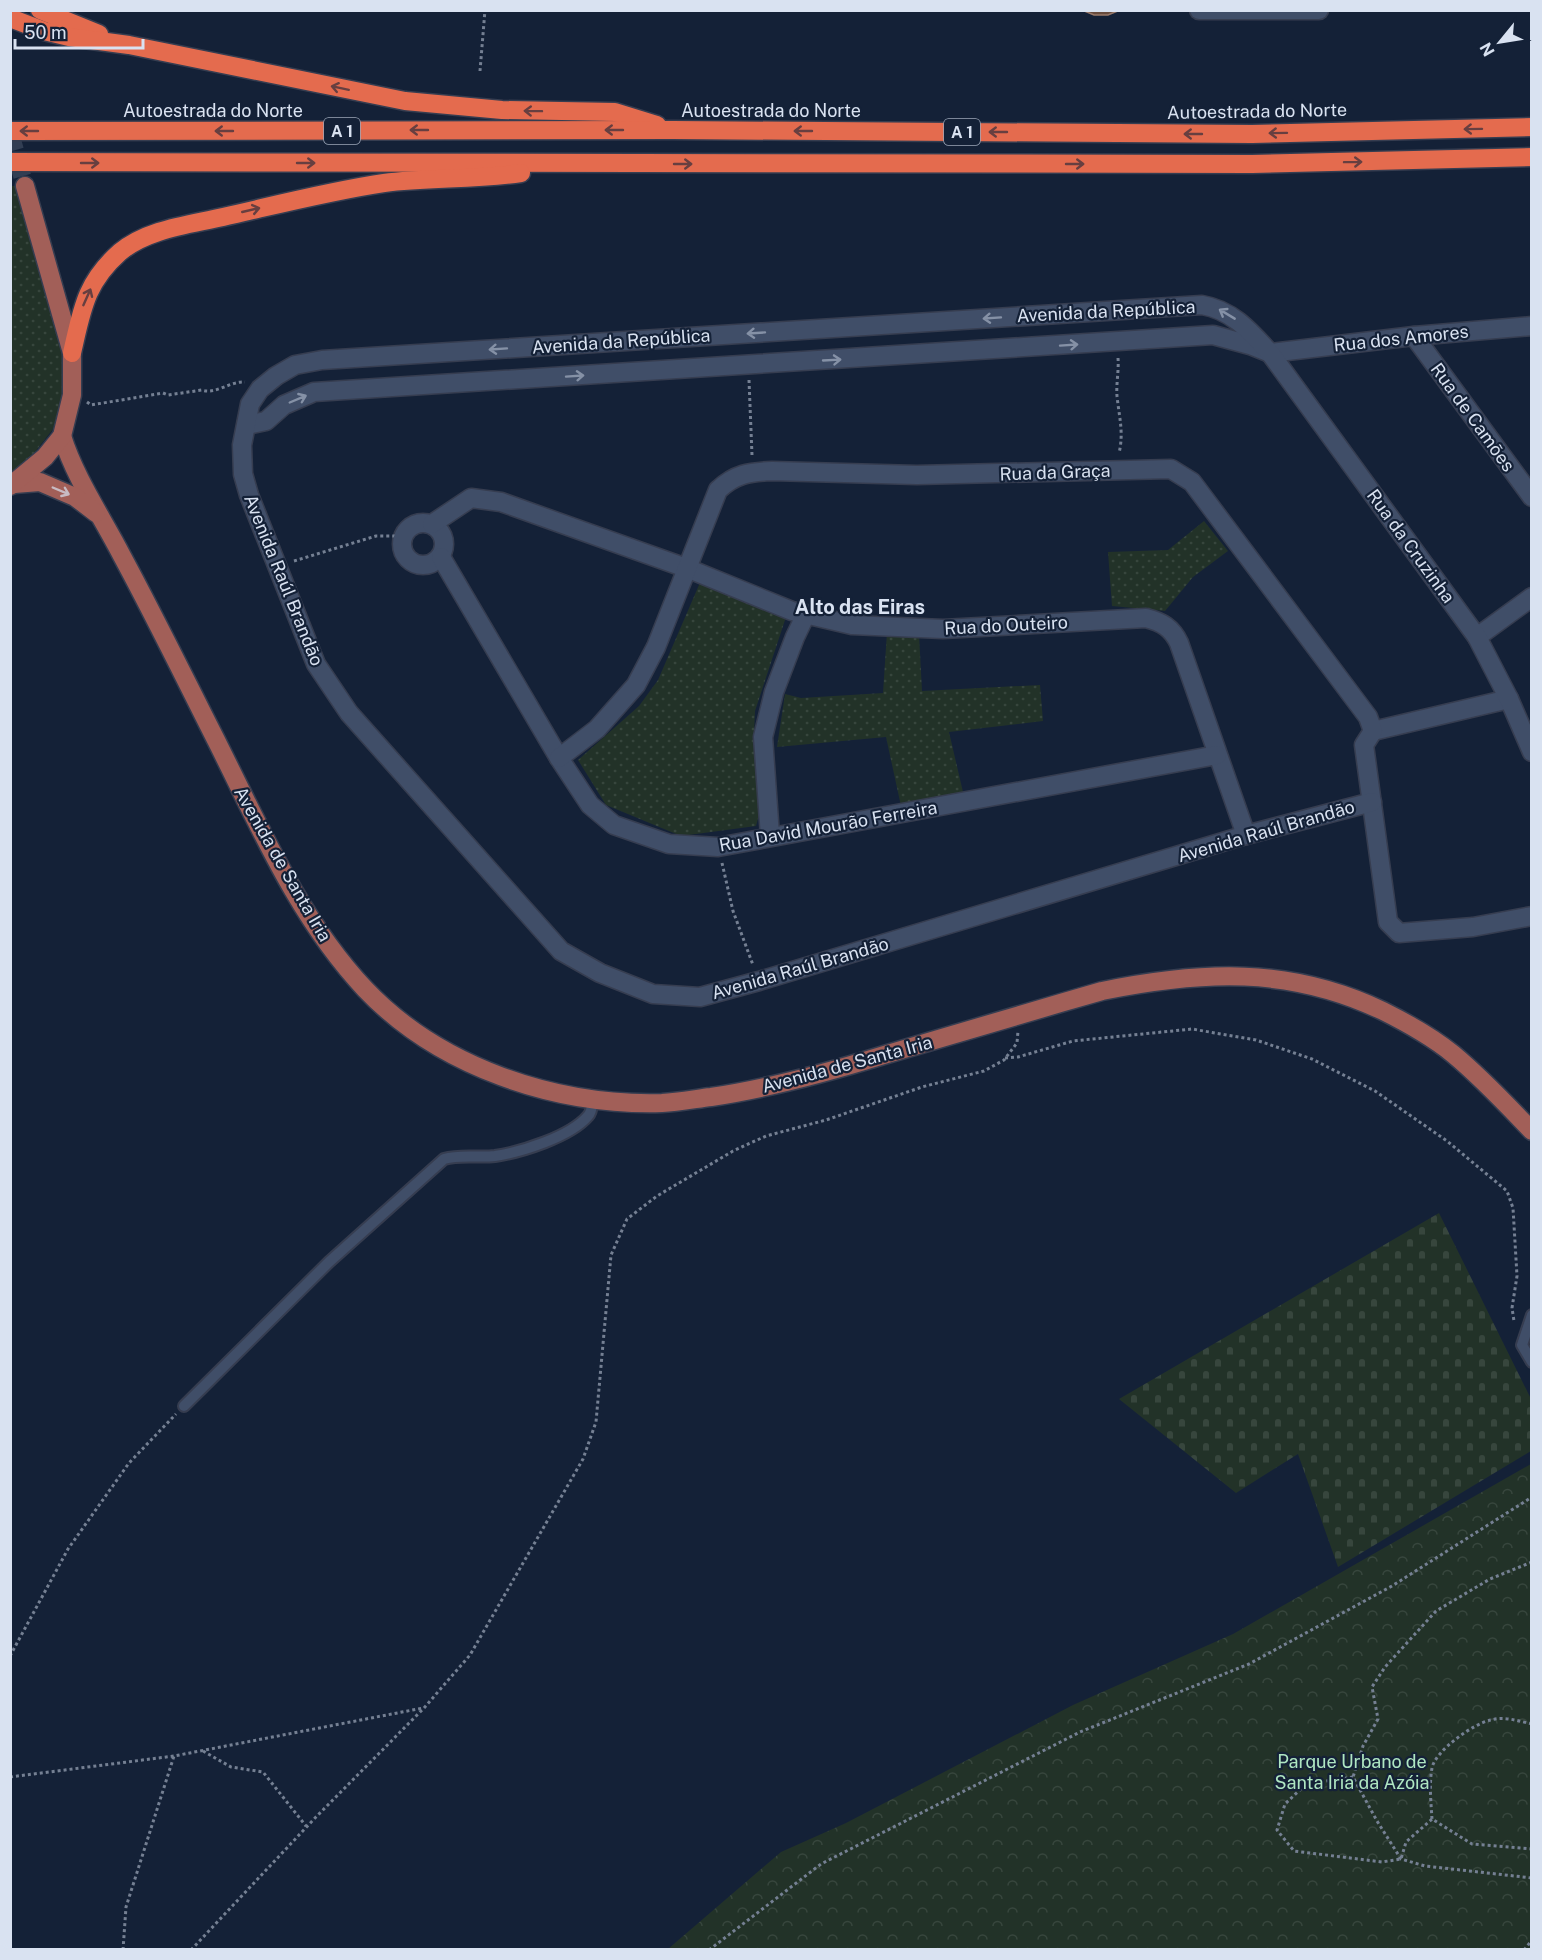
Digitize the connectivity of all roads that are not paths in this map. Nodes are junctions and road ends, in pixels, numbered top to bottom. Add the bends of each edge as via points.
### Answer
1 (40, 10) edge
2 (1199, 10) edge
3 (1319, 10) edge
4 (10, 18) edge
5 (129, 45) junction
6 (1532, 127) edge
7 (673, 130) junction
8 (10, 131) edge
9 (1532, 157) edge
10 (10, 162) edge
11 (582, 164) junction
12 (26, 186) tunnel mouth
13 (1532, 326) edge
14 (789, 331) junction
15 (1414, 336) junction
16 (72, 353) junction
17 (1270, 353) junction
18 (791, 362) junction
19 (247, 425) junction
20 (62, 436) junction
21 (12, 485) edge
22 (1532, 497) edge
23 (102, 518) junction
24 (432, 524) junction
25 (441, 557) junction
26 (689, 569) junction
27 (1532, 597) edge
28 (806, 614) junction
29 (1477, 637) junction
30 (1509, 699) junction
31 (1373, 731) junction
32 (1532, 752) edge
33 (1217, 755) junction
34 (560, 758) junction
35 (1372, 802) junction
36 (770, 836) junction
37 (1246, 836) junction
38 (1532, 916) edge
39 (593, 1099) junction
40 (1529, 1129) edge
41 (1531, 1315) edge
42 (1532, 1362) edge
43 (184, 1406) road end

1 - 5 highway
2 - 3 street
4 - 5 highway via 44,32
7 -> 5 highway via 615,112 502,110 405,100
6 -> 7 highway, Autoestrada do Norte / A 1 via 1252,134
7 -> 8 highway, Autoestrada do Norte / A 1
11 -> 9 highway, A 1 via 1252,164
10 -> 11 highway, A 1
16 -> 11 highway via 85,298 120,252 140,238 170,228 386,183 497,177
12 - 16 main road
13 - 15 street, Rua dos Amores
17 -> 14 street, Avenida da República via 1231,315 1202,305
14 - 18 street
14 -> 19 street, Avenida da República via 322,360 295,365 276,375 250,404
15 - 17 street, Rua dos Amores
15 - 22 street, Rua de Camões
16 - 20 main road via 72,395
18 -> 17 street, Avenida da República via 1214,335
17 - 29 street, Rua da Cruzinha
19 -> 18 street, Avenida da República via 266,421 284,405 314,392
19 - 37 street, Avenida Raúl Brandão via 242,445 243,474 249,495 316,664 349,713 561,951 600,973 653,994 700,997
20 - 21 main road via 45,457
20 - 23 main road, Avenida de Santa Iria
21 -> 23 main road, Avenida de Santa Iria via 40,482 75,497
23 - 39 main road, Avenida de Santa Iria via 278,861 307,912 344,964 406,1026 454,1055 528,1085
24 - 25 street via 445,542
24 - 25 street via 418,523 407,529 402,549 411,562 423,566
24 - 26 street, Rua do Outeiro via 471,498 501,502
25 - 34 street, Rua David Mourão Ferreira
26 - 28 street, Rua do Outeiro
26 - 31 street, Rua da Graça via 718,490 730,479 752,471 928,475 1171,469 1192,482 1368,717
26 - 34 street, Rua da Graça via 636,685 597,729
27 - 29 street
28 - 33 street, Rua do Outeiro via 852,626 943,629 1146,618 1159,622 1174,632 1179,643
28 - 36 street via 774,692 763,737
29 - 30 street, Rua da Cruzinha
30 - 31 street
30 - 32 street, Rua da Cruzinha
31 - 35 street via 1364,745
33 - 36 street, Rua David Mourão Ferreira
33 - 37 street, Rua do Outeiro
34 - 36 street, Rua David Mourão Ferreira via 590,805 614,825 669,844 718,847
35 - 37 street, Avenida Raúl Brandão
35 - 38 street via 1388,922 1399,933 1473,927
39 - 40 main road, Avenida de Santa Iria via 665,1103 746,1092 802,1080 1102,991 1203,976 1251,976 1306,983 1356,998 1405,1022 1451,1053
39 - 43 lane via 590,1115 551,1141 495,1156 444,1159 329,1262
41 - 42 lane via 1522,1345

